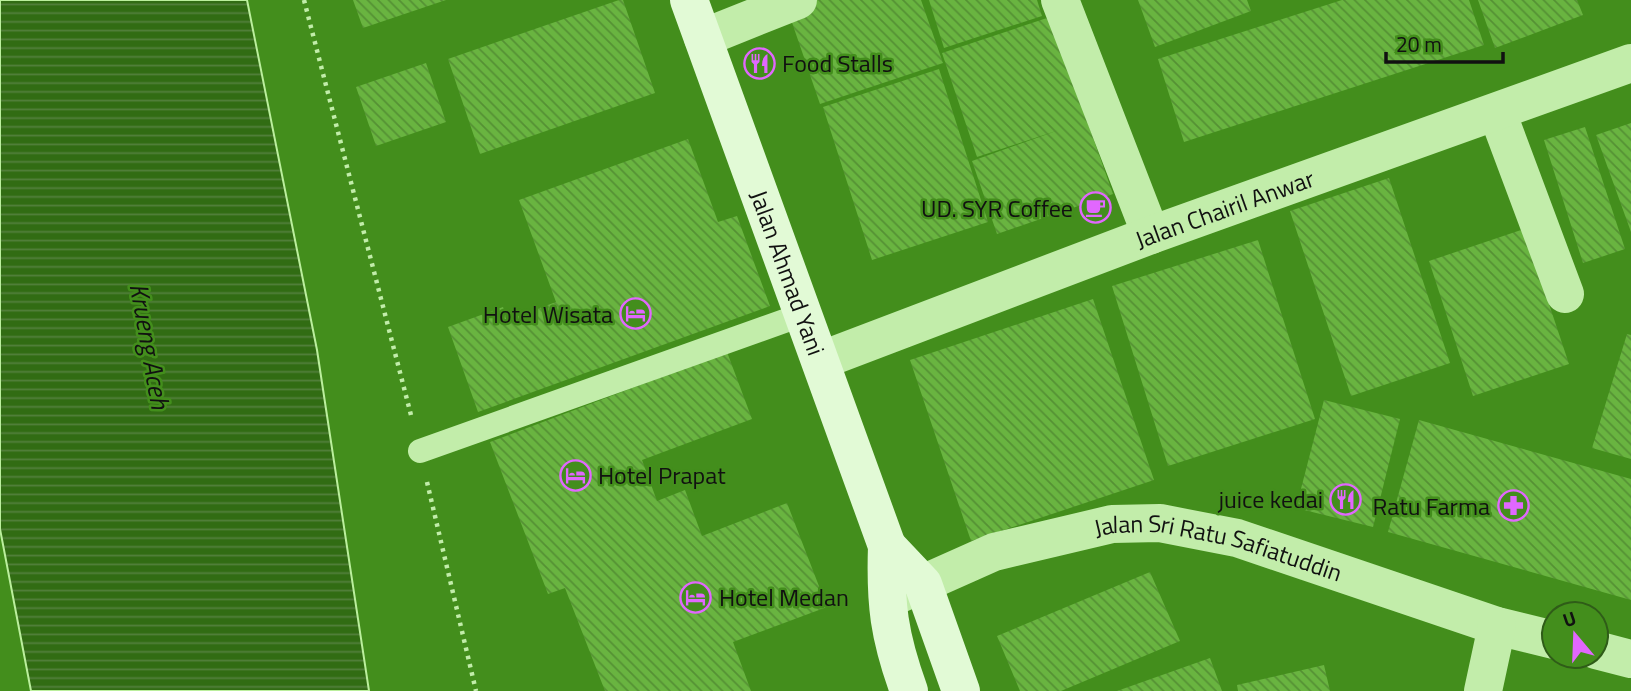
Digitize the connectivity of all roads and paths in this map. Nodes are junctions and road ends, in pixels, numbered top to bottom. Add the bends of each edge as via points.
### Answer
1 (304, 0) edge
2 (689, 0) edge
3 (798, 0) edge
4 (1060, 0) edge
5 (703, 38) junction
6 (1631, 63) edge
7 (1497, 113) junction
8 (1151, 235) junction
9 (1565, 294) dead end
10 (804, 314) junction
11 (822, 360) junction
12 (420, 451) junction
13 (887, 546) junction
14 (923, 584) junction
15 (885, 600) junction
16 (1497, 626) junction
17 (1540, 637) edge
18 (1610, 654) edge
19 (1631, 659) edge
20 (476, 691) edge
21 (909, 691) edge
22 (961, 691) edge
23 (1483, 691) edge

1 - 12 path
2 - 5 main road, Jalan Ahmad Yani
3 - 5 street
4 - 8 street
5 - 10 main road, Jalan Ahmad Yani
6 - 7 street, Jalan Chairil Anwar
7 - 8 street, Jalan Chairil Anwar
7 - 9 street
8 - 11 street, Jalan Chairil Anwar
10 - 11 main road, Jalan Ahmad Yani
10 - 12 lane
11 - 13 main road, Jalan Ahmad Yani
12 - 20 path
13 - 14 main road, Jalan Ahmad Yani
13 - 15 main road, Jalan Ahmad Yani
14 - 15 street, Jalan Sri Ratu Safiatuddin
14 - 16 street, Jalan Sri Ratu Safiatuddin via 995,552 1112,524 1160,523 1237,538
14 - 22 main road, Jalan Ahmad Yani
15 - 21 main road, Jalan Ahmad Yani via 896,656
16 - 17 street, Jalan Sri Ratu Safiatuddin
16 - 23 street
18 - 19 street

